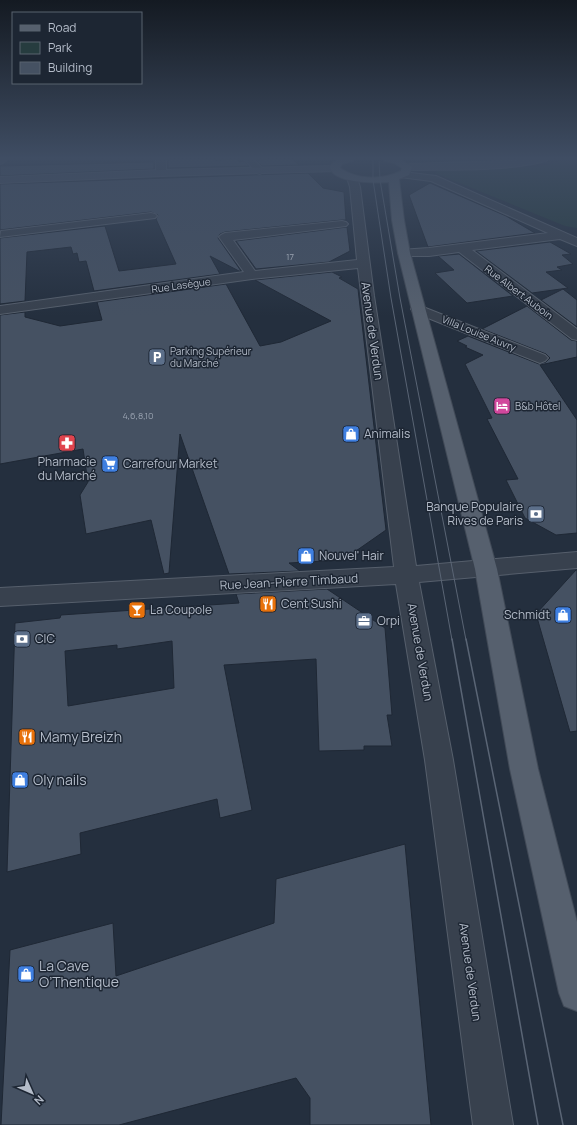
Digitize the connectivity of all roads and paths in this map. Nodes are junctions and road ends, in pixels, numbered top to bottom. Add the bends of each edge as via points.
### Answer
1 (358, 212) edge
2 (398, 212) edge
3 (509, 212) edge
4 (151, 216) dead end
5 (342, 224) dead end
6 (577, 233) edge
7 (1, 234) dead end
8 (564, 236) junction
9 (577, 242) edge
10 (462, 248) junction
11 (404, 253) junction
12 (363, 264) junction
13 (252, 275) junction
14 (418, 309) junction
15 (0, 310) edge
16 (577, 336) edge
17 (540, 358) dead end
18 (577, 560) edge
19 (486, 569) junction
20 (406, 575) junction
21 (0, 598) edge
22 (577, 994) edge
23 (492, 1125) edge

1 - 12 street, Avenue de Verdun
2 - 11 main road
3 - 8 street
4 - 7 street
5 - 13 street via 224,237
6 - 8 street
8 - 9 street
8 - 10 street
10 - 11 street
10 - 16 street, Rue Albert Auboin
11 - 14 main road
12 - 13 street, Rue Lasègue
12 - 20 street, Avenue de Verdun
13 - 15 street, Rue Lasègue
14 - 17 street, Villa Louise Auvry
14 - 19 main road
18 - 19 street, Rue Jean-Pierre Timbaud
19 - 20 street, Rue Jean-Pierre Timbaud
19 - 22 main road via 524,769
20 - 21 street, Rue Jean-Pierre Timbaud
20 - 23 street, Avenue de Verdun via 439,760

